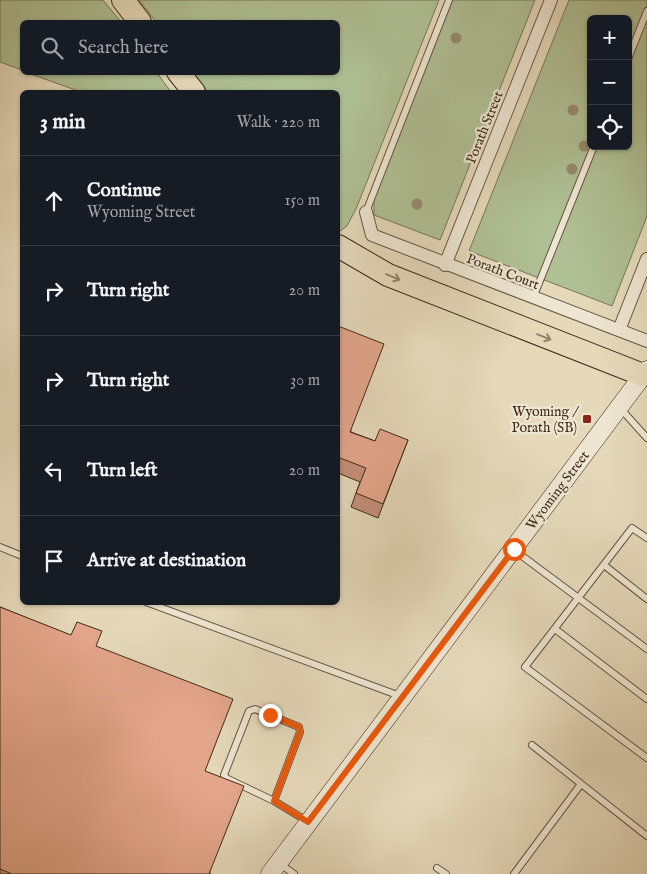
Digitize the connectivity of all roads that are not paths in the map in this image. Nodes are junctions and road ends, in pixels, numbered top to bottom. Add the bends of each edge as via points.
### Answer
1 (123, 0) edge
2 (449, 0) edge
3 (550, 0) edge
4 (647, 11) edge
5 (138, 20) edge
6 (632, 49) edge
7 (180, 75) edge
8 (192, 90) edge
9 (592, 150) edge
10 (366, 212) joint
11 (340, 247) edge
12 (647, 258) edge
13 (445, 265) junction
14 (533, 298) junction
15 (619, 330) junction
16 (647, 341) edge
17 (646, 374) edge
18 (619, 407) junction
19 (647, 438) edge
20 (647, 538) edge
21 (0, 547) edge
22 (514, 549) junction
23 (20, 555) edge
24 (604, 565) junction
25 (579, 597) junction
26 (647, 599) edge
27 (154, 605) edge
28 (554, 629) junction
29 (647, 649) edge
30 (403, 697) junction
31 (647, 699) edge
32 (532, 746) dead end
33 (647, 758) edge
34 (581, 784) junction
35 (274, 801) junction
36 (308, 822) junction
37 (647, 836) edge
38 (274, 868) edge
39 (438, 868) dead end
40 (294, 874) edge
41 (446, 874) edge
42 (514, 874) edge

1 - 5 highway
2 - 10 lane
3 - 13 street, Porath Street
4 - 6 lane
7 - 8 highway
9 - 14 lane
10 - 13 street, Porath Court via 372,236
11 -> 17 highway via 388,275
12 - 15 street
13 - 14 street, Porath Court
14 - 15 street, Porath Court
15 - 16 street, Porath Court
17 - 18 main road, Wyoming Street
18 - 19 lane
18 - 22 main road, Wyoming Street
20 - 24 lane via 632,528
21 - 23 lane
22 - 25 lane
22 - 30 main road, Wyoming Street
24 - 25 lane
24 - 26 lane
25 - 28 lane
25 - 29 lane
27 - 30 lane
28 - 31 lane
28 - 33 lane via 525,667
30 - 36 main road, Wyoming Street
32 - 34 lane
34 - 37 lane
34 - 42 lane
35 - 35 lane via 224,775 249,711 254,709 299,727 300,732
35 - 36 lane
36 - 38 main road, Wyoming Street
38 - 40 lane
39 - 41 lane

